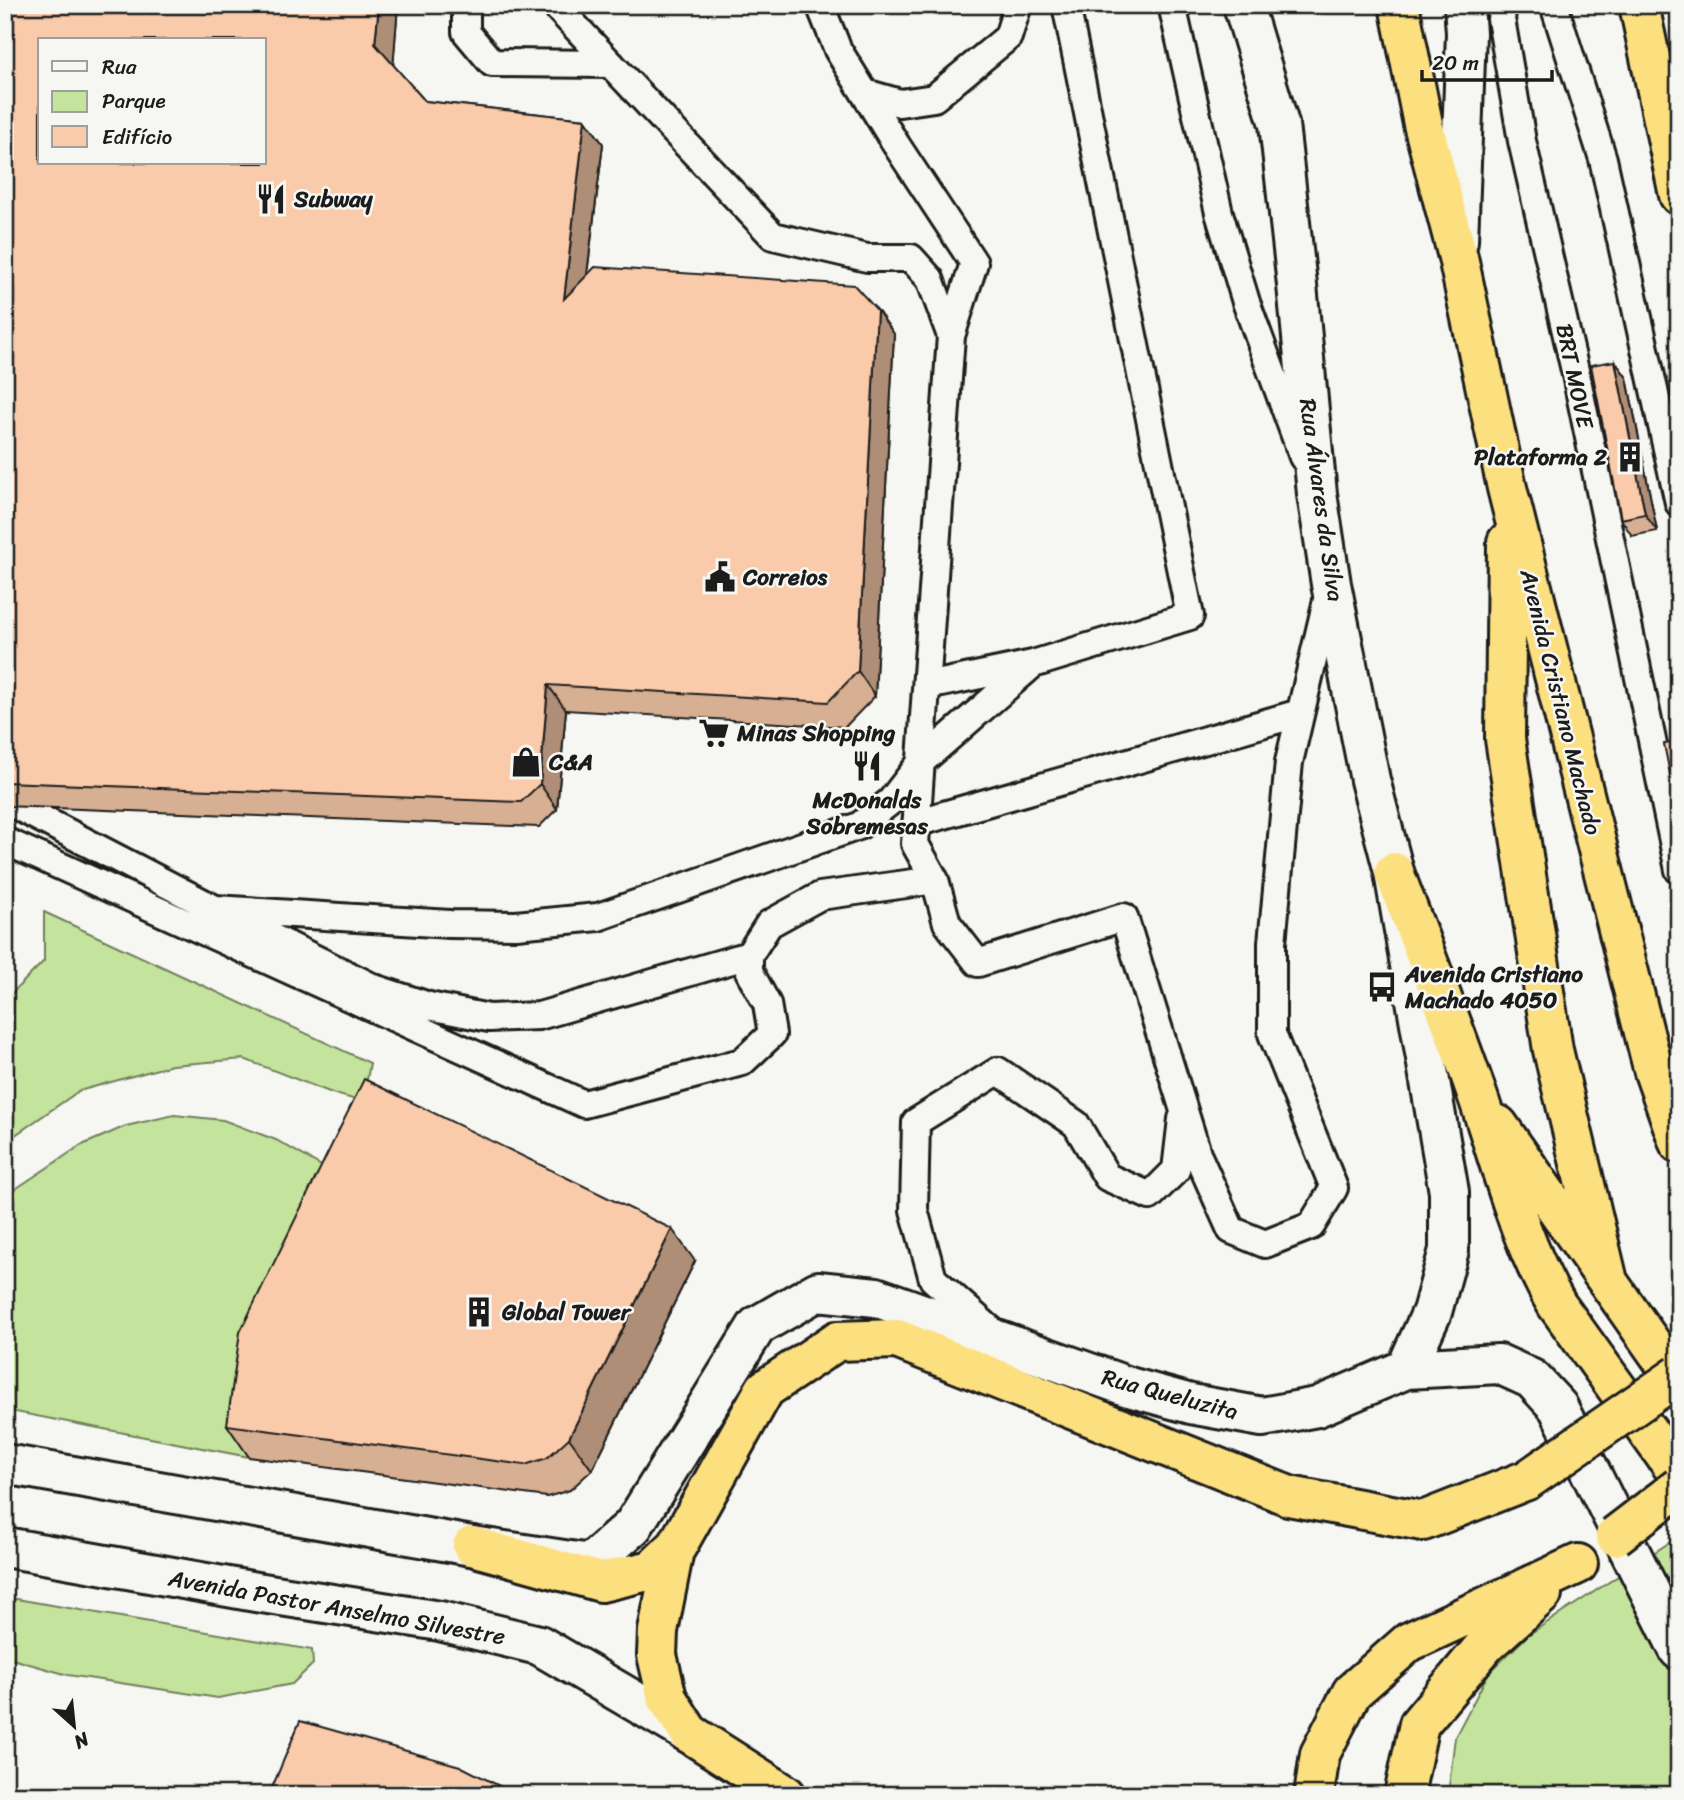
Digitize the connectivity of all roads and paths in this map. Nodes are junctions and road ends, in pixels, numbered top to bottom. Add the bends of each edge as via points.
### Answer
1 (466, 5) edge
2 (555, 5) edge
3 (820, 5) edge
4 (1018, 5) edge
5 (1066, 5) edge
6 (1172, 5) edge
7 (1243, 5) edge
8 (1399, 5) edge
9 (1464, 5) edge
10 (1503, 5) edge
11 (1553, 5) edge
12 (1639, 5) edge
13 (611, 64) junction
14 (865, 93) junction
15 (1679, 195) edge
16 (1458, 257) junction
17 (951, 336) junction
18 (1507, 488) junction
19 (1317, 494) junction
20 (1679, 503) edge
21 (1331, 584) junction
22 (1032, 664) junction
23 (927, 686) junction
24 (1300, 713) junction
25 (922, 761) junction
26 (5, 800) edge
27 (916, 823) junction
28 (5, 841) edge
29 (1679, 870) edge
30 (1394, 872) junction
31 (935, 880) junction
32 (215, 909) junction
33 (749, 955) junction
34 (1477, 1095) junction
35 (1184, 1107) junction
36 (1679, 1143) edge
37 (1607, 1278) junction
38 (1004, 1342) junction
39 (1406, 1369) junction
40 (1679, 1375) edge
41 (1679, 1383) edge
42 (5, 1464) edge
43 (1679, 1475) edge
44 (1679, 1487) edge
45 (472, 1546) junction
46 (5, 1547) edge
47 (676, 1548) junction
48 (1578, 1564) junction
49 (1679, 1650) edge
50 (689, 1733) junction
51 (786, 1795) edge
52 (1314, 1795) edge
53 (1404, 1795) edge

1 - 13 lane via 466,32 492,63
2 - 13 lane
3 - 14 lane via 838,50
4 - 14 lane via 1008,37 934,98 901,103
5 - 22 lane via 1190,616
6 - 19 lane via 1219,214 1246,302
7 - 19 main road, Rua Álvares da Silva via 1279,124
8 - 16 highway, Avenida Cristiano Machado via 1423,124
9 - 16 main road, Avenida Cristiano Machado
10 - 29 lane, BRT MOVE via 1501,19 1522,141 1576,375
11 - 20 lane via 1603,159
12 - 15 highway
13 - 17 lane via 773,236 867,258 911,258 930,279
14 - 17 lane via 974,263
16 - 18 highway, Avenida Cristiano Machado
17 - 23 lane
18 - 36 highway, Avenida Cristiano Machado via 1654,1072
18 - 37 highway via 1505,739 1553,1050
19 - 21 main road, Rua Álvares da Silva
21 - 24 lane
21 - 30 main road, Rua Álvares da Silva via 1370,780
22 - 23 lane
22 - 25 lane
23 - 25 lane
24 - 27 lane
24 - 35 lane via 1289,762 1272,943 1272,1034 1334,1188 1311,1226 1265,1244 1231,1230 1198,1156
25 - 27 lane
25 - 32 lane via 891,801 859,826 598,917 516,925 450,924
26 - 32 lane
27 - 31 lane via 915,844
28 - 33 lane via 584,1104 742,1062 772,1034 767,1004 748,971
30 - 34 highway
30 - 39 main road via 1449,1192 1449,1250 1432,1312
31 - 33 lane via 820,896 769,924
31 - 35 lane via 947,923 978,963 1124,917
32 - 33 lane via 374,988 429,1006 489,1018 539,1016
34 - 37 highway
34 - 43 highway via 1541,1279
35 - 38 lane via 1176,1170 1150,1196 1107,1177 1076,1124 999,1071 915,1122 914,1210 933,1279
37 - 41 highway
38 - 39 main road, Rua Queluzita via 1129,1387 1262,1417 1317,1407
38 - 45 main road, Rua Queluzita via 876,1297 818,1292 757,1326 633,1526 590,1564
39 - 49 main road via 1499,1364 1532,1379 1558,1408
40 - 47 highway, bridge via 1527,1480 1423,1521 1289,1496 897,1339 837,1341 765,1389
42 - 45 main road
44 - 48 highway, bridge
45 - 47 highway via 601,1582 652,1570
46 - 50 main road, Avenida Pastor Anselmo Silvestre via 440,1621 539,1645
47 - 50 highway via 657,1655 667,1698
48 - 52 highway via 1409,1642 1352,1692 1320,1754
48 - 53 highway via 1486,1644 1419,1724
50 - 51 highway

